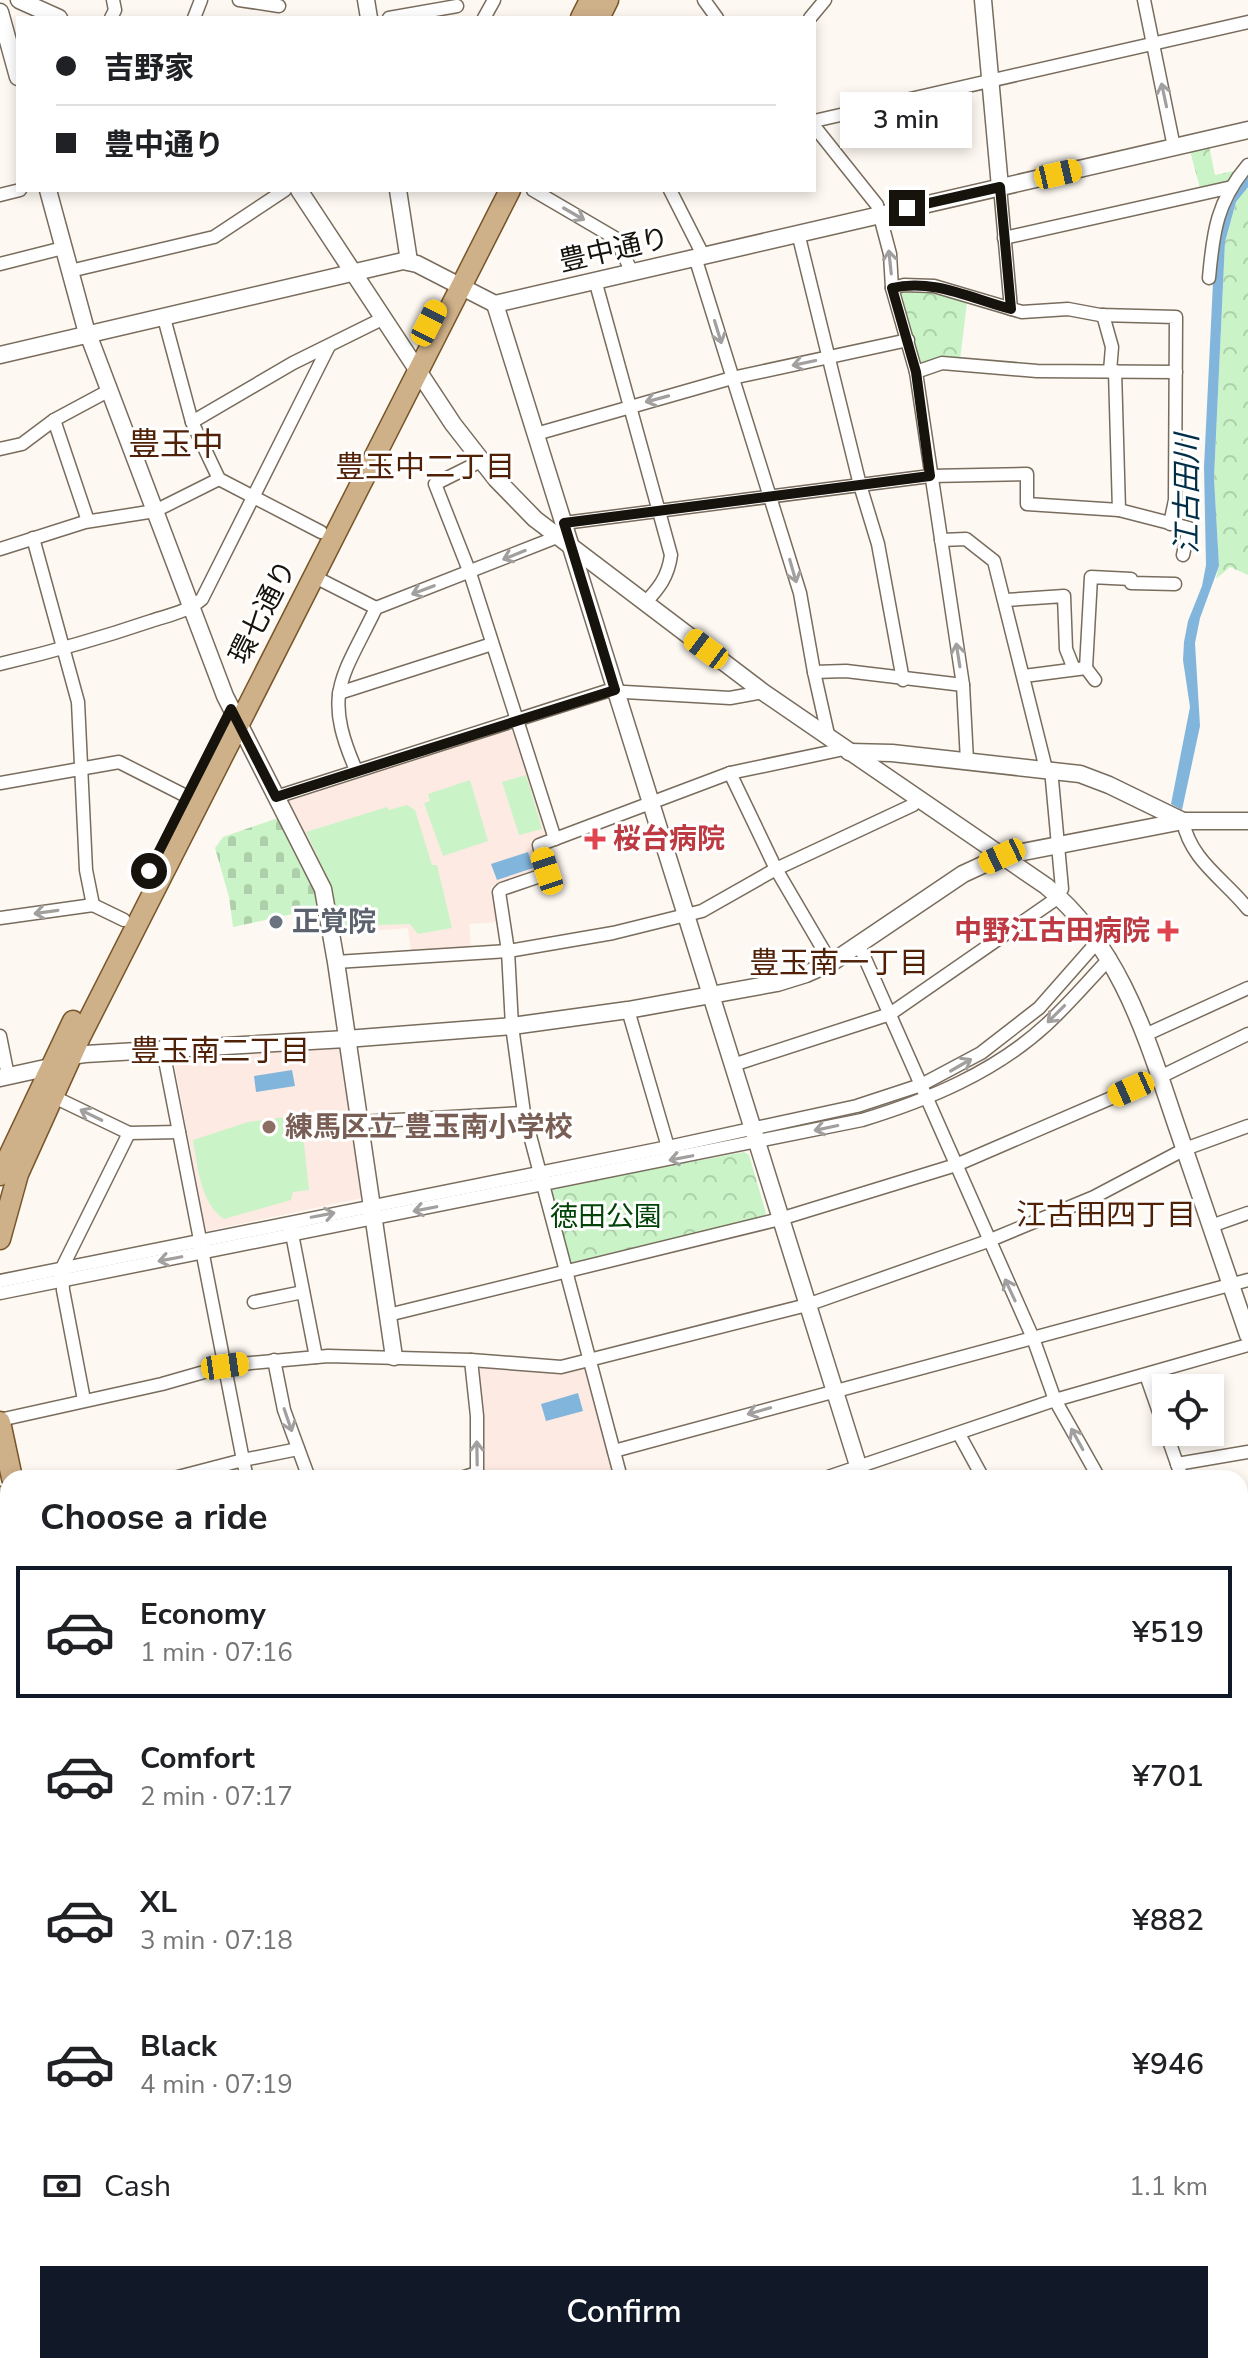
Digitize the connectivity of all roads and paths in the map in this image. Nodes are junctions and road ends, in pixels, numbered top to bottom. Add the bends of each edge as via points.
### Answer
1 (19, 0) edge
2 (239, 0) edge
3 (825, 0) edge
4 (983, 0) edge
5 (1144, 0) edge
6 (602, 6) edge
7 (280, 8) edge
8 (458, 8) edge
9 (0, 12) edge
10 (55, 16) edge
11 (403, 16) edge
12 (584, 16) edge
13 (812, 16) edge
14 (1248, 22) edge
15 (1153, 44) junction
16 (16, 70) edge
17 (990, 80) junction
18 (816, 124) edge
19 (816, 127) edge
20 (1248, 130) edge
21 (1174, 147) junction
22 (1248, 165) edge
23 (1000, 187) junction
24 (1232, 187) junction
25 (49, 192) edge
26 (282, 192) edge
27 (300, 192) edge
28 (398, 192) edge
29 (494, 192) edge
30 (509, 192) edge
31 (536, 192) edge
32 (671, 192) edge
33 (880, 214) junction
34 (798, 233) junction
35 (1004, 238) junction
36 (63, 248) junction
37 (699, 256) junction
38 (409, 261) junction
39 (0, 264) edge
40 (70, 271) junction
41 (632, 272) junction
42 (354, 273) junction
43 (1209, 278) dead end
44 (595, 280) junction
45 (456, 283) junction
46 (892, 288) junction
47 (495, 304) junction
48 (1011, 309) junction
49 (1103, 315) junction
50 (164, 318) junction
51 (384, 318) junction
52 (88, 335) junction
53 (908, 340) junction
54 (329, 346) junction
55 (0, 355) edge
56 (830, 357) junction
57 (414, 364) junction
58 (1112, 371) junction
59 (916, 372) junction
60 (1176, 372) junction
61 (732, 378) junction
62 (108, 391) junction
63 (631, 406) junction
64 (54, 420) junction
65 (192, 422) junction
66 (536, 434) junction
67 (0, 449) edge
68 (481, 461) junction
69 (930, 476) junction
70 (219, 479) junction
71 (860, 485) junction
72 (771, 496) junction
73 (254, 498) junction
74 (660, 510) junction
75 (1119, 510) junction
76 (155, 511) junction
77 (88, 521) junction
78 (1170, 524) junction
79 (321, 532) junction
80 (564, 535) junction
81 (33, 538) junction
82 (941, 540) junction
83 (0, 549) edge
84 (1183, 555) dead end
85 (470, 573) junction
86 (313, 576) junction
87 (1175, 584) dead end
88 (1006, 600) junction
89 (645, 603) junction
90 (192, 608) junction
91 (376, 608) junction
92 (492, 644) junction
93 (64, 649) junction
94 (0, 664) edge
95 (1080, 669) junction
96 (814, 672) junction
97 (1024, 676) junction
98 (903, 680) junction
99 (1095, 680) dead end
100 (963, 685) junction
101 (615, 690) junction
102 (763, 692) junction
103 (339, 693) junction
104 (234, 716) junction
105 (517, 720) junction
106 (841, 747) junction
107 (967, 761) junction
108 (82, 769) junction
109 (1048, 769) junction
110 (356, 770) junction
111 (730, 773) junction
112 (0, 783) edge
113 (186, 796) junction
114 (276, 797) junction
115 (917, 800) junction
116 (650, 803) junction
117 (1176, 817) junction
118 (1248, 821) edge
119 (555, 839) junction
120 (1058, 844) junction
121 (1002, 856) junction
122 (776, 869) junction
123 (1058, 896) junction
124 (93, 905) junction
125 (1248, 909) edge
126 (685, 915) junction
127 (0, 918) edge
128 (124, 920) junction
129 (1098, 941) junction
130 (859, 945) junction
131 (508, 951) junction
132 (1110, 958) junction
133 (336, 962) junction
134 (831, 963) junction
135 (1248, 988) edge
136 (711, 996) junction
137 (628, 1010) junction
138 (890, 1014) junction
139 (512, 1026) junction
140 (1248, 1034) edge
141 (1145, 1035) junction
142 (0, 1036) edge
143 (346, 1039) junction
144 (163, 1050) junction
145 (71, 1056) junction
146 (733, 1065) junction
147 (50, 1067) junction
148 (4, 1077) edge
149 (1160, 1077) junction
150 (921, 1085) junction
151 (52, 1096) junction
152 (927, 1099) junction
153 (524, 1113) junction
154 (360, 1122) junction
155 (1248, 1126) edge
156 (179, 1132) junction
157 (129, 1133) junction
158 (755, 1136) junction
159 (668, 1147) junction
160 (1185, 1149) junction
161 (956, 1165) junction
162 (0, 1175) edge
163 (541, 1179) junction
164 (372, 1212) junction
165 (1248, 1213) edge
166 (780, 1219) junction
167 (1211, 1226) junction
168 (291, 1229) junction
169 (0, 1239) edge
170 (988, 1241) junction
171 (203, 1246) junction
172 (565, 1272) junction
173 (62, 1274) junction
174 (1248, 1280) edge
175 (0, 1281) edge
176 (1231, 1284) junction
177 (303, 1292) junction
178 (0, 1293) edge
179 (254, 1302) dead end
180 (807, 1305) junction
181 (388, 1315) junction
182 (1248, 1335) edge
183 (1033, 1338) junction
184 (1248, 1345) edge
185 (316, 1357) junction
186 (394, 1357) junction
187 (274, 1360) junction
188 (471, 1360) junction
189 (589, 1360) junction
190 (225, 1366) junction
191 (1146, 1375) junction
192 (834, 1390) junction
193 (84, 1400) junction
194 (1055, 1400) junction
195 (0, 1421) edge
196 (959, 1434) junction
197 (298, 1449) junction
198 (614, 1451) junction
199 (1248, 1452) edge
200 (243, 1460) junction
201 (1177, 1464) junction
202 (10, 1470) edge
203 (205, 1470) edge
204 (245, 1470) edge
205 (306, 1470) edge
206 (477, 1470) edge
207 (619, 1470) edge
208 (860, 1470) edge
209 (869, 1470) edge
210 (979, 1470) edge
211 (1094, 1470) edge
212 (1179, 1470) edge

1 - 10 street
2 - 7 street
3 - 13 street
4 - 17 street
5 - 15 street
6 - 12 main road
8 - 11 street
9 - 16 street
14 - 15 street
15 - 17 street
21 -> 15 street
17 - 18 street
17 - 23 street
19 - 33 street
20 - 21 street, 豊中通り
21 - 23 street, 豊中通り
22 - 24 street
23 - 33 street, 豊中通り
23 - 35 street
24 - 35 street
24 - 43 street via 1215,222
25 - 36 street
26 - 40 street via 214,237
27 - 42 street
28 - 38 street
29 - 45 main road, 環七通り
30 - 45 main road, 環七通り
31 -> 41 street via 615,238
32 - 37 street
33 - 34 street, 豊中通り
46 -> 33 street
34 - 37 street, 豊中通り
34 - 56 street
35 - 48 street
36 - 39 street
36 - 40 street
37 - 41 street, 豊中通り
37 -> 61 street
38 - 42 street
38 - 45 street
40 - 52 street
41 - 44 street, 豊中通り
42 - 50 street
42 - 51 street
44 - 47 street, 豊中通り
44 - 63 street
45 - 47 street
45 - 57 main road, 環七通り
46 - 48 street via 934,286
46 - 53 street
47 - 66 street
48 - 49 street
49 - 58 street
49 - 60 street via 1176,317
50 - 52 street
50 - 65 street
51 - 54 street
51 - 57 street
52 - 55 street
52 - 62 street
53 - 56 street
53 - 59 street
54 - 65 street
54 - 73 street
56 -> 61 street
56 - 71 street
57 - 68 street
57 - 79 main road, 環七通り
57 - 86 main road, 環七通り
58 - 59 street via 942,363
58 - 60 street
58 - 75 street
59 - 69 street
60 - 78 street via 1175,500
61 -> 63 street
61 - 72 street
62 - 64 street
62 - 76 street
63 - 66 street
63 - 74 street
64 - 67 street via 22,444
64 - 77 street
65 - 70 street
66 - 80 street
68 - 80 street via 535,519
68 - 85 street via 435,484
69 - 71 street
69 - 75 street via 1027,474 1027,504
69 - 82 street
70 - 73 street
70 - 76 street
71 - 72 street
71 - 98 street via 878,544
72 - 74 street
72 -> 96 street via 800,593
73 - 79 street
73 - 90 street via 202,599
74 - 80 street
74 - 89 street via 671,555 669,572
75 - 78 street
76 - 77 street
76 - 90 street
77 - 81 street
78 - 84 street via 1189,528
79 - 104 main road, 環七通り
80 -> 85 street
80 - 89 street
80 - 101 street
81 - 83 street
81 - 93 street
82 - 88 street via 966,539 994,561
100 -> 82 street
85 -> 91 street
85 - 92 street
86 - 91 street
86 - 104 main road, 環七通り
87 - 95 street via 1091,577
88 - 95 street via 1064,596 1066,649
88 - 97 street
89 - 102 street
90 - 93 street
90 - 104 street
91 - 103 street
92 - 103 street
92 - 105 street
93 - 94 street
93 - 108 street via 78,702
95 - 97 street
95 - 99 street
96 - 98 street
96 - 106 street
97 - 109 street
98 - 100 street
100 - 107 street
101 - 102 street via 730,698
101 - 105 street
101 - 116 street
102 - 106 street
103 - 110 street via 338,723
104 - 113 main road, 環七通り
104 - 114 street
104 - 145 main road, 環七通り
105 - 110 street
105 - 119 street
106 - 107 street
106 - 111 street
106 - 115 street
107 - 109 street
108 - 112 street
108 - 113 street via 119,762
108 - 124 street via 86,870
109 - 117 street via 1097,779
109 - 120 street
110 - 114 street
111 - 116 street
111 - 122 street
113 - 128 main road, 環七通り
114 - 133 street via 323,889
115 - 121 street
115 - 122 street
116 - 119 street
116 - 126 street
117 - 118 street
117 - 120 street
117 - 125 street via 1207,869
119 - 131 street via 539,845 546,874 499,892
120 - 121 street
120 - 123 street
121 - 123 street
121 - 130 street via 950,882
122 - 126 street via 702,911
122 - 134 street
123 - 129 street
123 - 138 street
124 -> 127 street
124 - 128 street
126 - 131 street
126 - 136 street
128 - 147 main road, 環七通り
129 - 132 street
150 -> 129 street via 1006,1035 1039,1008
130 - 134 street
130 - 138 street
131 - 133 street
131 - 139 street
132 - 141 street
132 -> 152 street via 1044,1027
133 - 143 street
134 - 136 street via 777,983
135 - 141 street
136 - 137 street
136 - 146 street
137 - 139 street
137 - 159 street
138 - 146 street
138 - 150 street
139 - 143 street
139 - 153 street
140 - 149 street
141 - 149 street
142 - 148 street
143 - 144 street
143 - 154 street
144 - 145 street
144 - 156 street
145 - 147 street
145 - 151 main road, 環七通り
146 - 158 street
147 - 148 street
147 - 162 main road, 環七通り
149 - 160 street
149 - 161 street
150 - 152 street
150 - 158 street
157 -> 151 street
151 - 169 main road, 環七通り via 18,1174
152 -> 158 street via 862,1120
152 - 161 street
153 - 154 street
153 - 163 street
154 - 164 street
155 - 160 street
156 - 157 street
156 - 171 street
157 - 173 street
158 - 159 street
158 -> 163 street
158 - 166 street
159 - 163 street
160 - 167 street
160 - 170 street via 1094,1197
161 - 166 street
161 - 170 street
163 - 164 street
163 - 172 street
164 - 168 street
164 - 181 street
165 - 167 street
166 - 172 street
166 - 180 street
167 - 176 street
168 - 171 street
168 - 177 street
170 - 180 street
183 -> 170 street
171 - 173 street
171 - 190 street
172 - 181 street
172 - 189 street
173 - 175 street
173 - 178 street
173 - 193 street
174 - 176 street
176 - 182 street
176 - 183 street
177 - 179 street
177 - 185 street
180 - 189 street
180 - 192 street
181 - 186 street
183 - 192 street
183 - 194 street
184 - 191 street
185 - 186 street
185 - 187 street
186 - 188 street
187 - 190 street
187 -> 197 street
188 - 189 street via 561,1367
206 -> 188 street
189 - 198 street
190 - 193 street
190 - 200 street
191 - 194 street
191 - 201 street
192 -> 198 street
192 - 208 street
193 - 195 street
194 - 196 street
211 -> 194 street
195 - 202 main road
196 - 209 street
196 - 210 street
197 - 200 street
197 - 205 street
198 - 207 street
199 - 201 street
200 - 203 street
200 - 204 street
201 - 212 street

